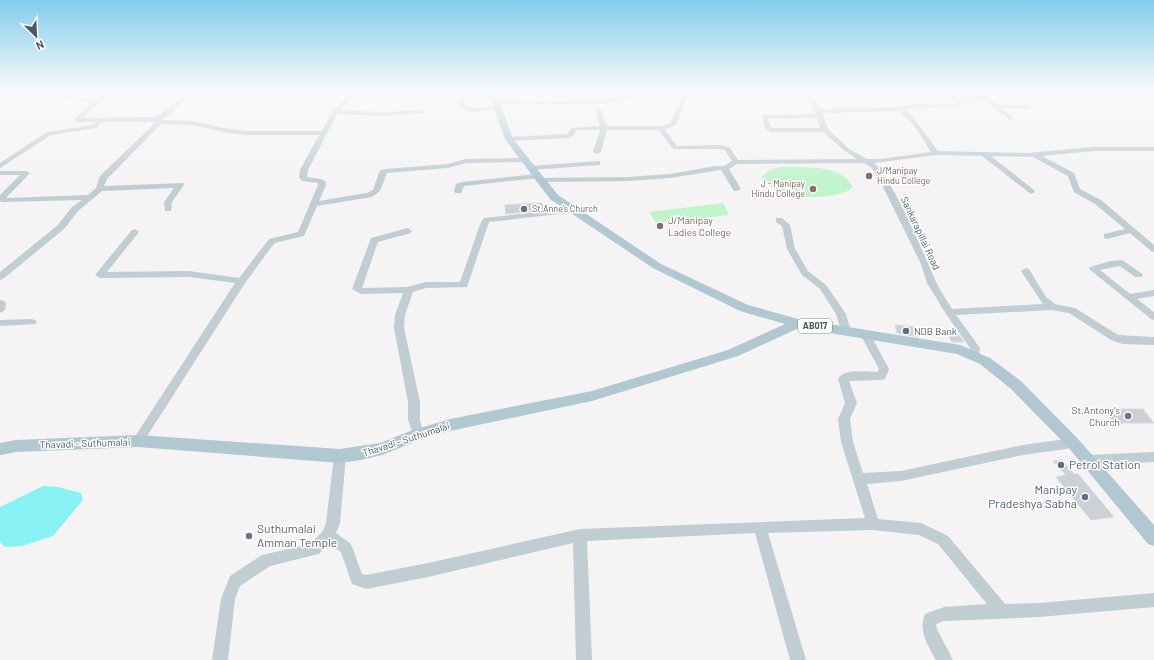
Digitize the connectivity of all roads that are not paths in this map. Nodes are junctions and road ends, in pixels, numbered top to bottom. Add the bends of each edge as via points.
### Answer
1 (98, 122) edge
2 (157, 122) edge
3 (172, 122) edge
4 (329, 122) edge
5 (502, 122) edge
6 (602, 122) edge
7 (674, 122) edge
8 (766, 122) edge
9 (821, 122) edge
10 (913, 122) edge
11 (604, 128) junction
12 (661, 128) junction
13 (826, 130) junction
14 (323, 133) junction
15 (509, 139) junction
16 (1154, 149) edge
17 (597, 152) dead end
18 (982, 153) junction
19 (936, 154) junction
20 (1036, 155) junction
21 (867, 161) junction
22 (736, 162) junction
23 (597, 163) dead end
24 (0, 166) edge
25 (725, 168) junction
26 (532, 171) junction
27 (0, 173) edge
28 (737, 189) dead end
29 (100, 190) junction
30 (458, 191) dead end
31 (1031, 192) dead end
32 (91, 197) junction
33 (315, 204) junction
34 (168, 208) dead end
35 (574, 210) junction
36 (779, 220) dead end
37 (1131, 230) junction
38 (408, 231) dead end
39 (135, 232) dead end
40 (1107, 236) dead end
41 (1154, 249) edge
42 (4, 270) edge
43 (1026, 271) dead end
44 (1138, 275) dead end
45 (0, 277) edge
46 (241, 280) junction
47 (409, 290) junction
48 (1154, 293) edge
49 (1129, 297) junction
50 (0, 303) edge
51 (1052, 307) junction
52 (0, 310) edge
53 (949, 312) junction
54 (1154, 317) edge
55 (32, 322) dead end
56 (0, 323) edge
57 (798, 323) junction
58 (846, 331) junction
59 (865, 334) junction
60 (1154, 341) edge
61 (975, 356) junction
62 (418, 434) junction
63 (138, 441) junction
64 (1073, 443) junction
65 (0, 449) edge
66 (340, 456) junction
67 (1154, 457) edge
68 (1089, 460) junction
69 (859, 480) junction
70 (873, 524) junction
71 (760, 527) junction
72 (328, 535) junction
73 (580, 535) junction
74 (1154, 538) edge
75 (1154, 600) edge
76 (1002, 611) junction
77 (220, 660) edge
78 (584, 660) edge
79 (798, 660) edge
80 (945, 660) edge

1 - 24 street via 94,127 49,133
2 - 29 street via 103,178
3 - 14 street via 248,133
4 - 14 street
5 - 15 main road, AB017
6 - 11 street
7 - 12 street via 673,125
8 - 13 street via 771,130
9 - 13 street, Sankarapillai Road
10 - 19 street
11 - 12 street
11 - 15 street via 577,128 573,129 569,136
11 - 17 street
12 - 22 street via 675,148 725,147
13 - 21 street, Sankarapillai Road via 847,150
14 - 33 street via 303,177 321,181
15 - 26 main road, AB017
16 - 20 street via 1094,149
18 - 19 street
18 - 20 street
18 - 31 street
19 - 21 street
20 - 37 street via 1071,175 1077,190 1098,202
21 - 22 street
21 - 53 street, Sankarapillai Road via 875,167 886,185 932,283
22 - 25 street
23 - 26 street
25 - 26 street via 628,179
25 - 28 street
26 - 30 street via 462,184
26 - 33 street via 466,161 448,166 386,171 383,172 376,191 369,195
26 - 35 main road, AB017 via 554,196
27 - 32 street via 26,173 1,198 5,200
29 - 32 street
29 - 34 street via 180,185 168,202
32 - 42 street via 74,209 61,227 39,246
33 - 46 street via 301,234 272,241
35 - 47 street via 487,220 464,285 426,285
35 - 57 main road, AB017 via 657,266 700,288 744,308
36 - 58 street via 786,225 791,248 805,273 823,287 841,314
37 - 40 street
37 - 41 street
38 - 47 street via 374,240 357,289
39 - 46 street via 100,276 163,274
42 - 45 street
43 - 51 street
44 - 49 street via 1122,263 1093,269
46 - 63 street
47 - 62 street via 400,315 399,328
48 - 49 street
49 - 54 street
50 - 52 street
51 - 53 street
51 - 60 street via 1072,310 1115,338
53 - 61 street, Sankarapillai Road via 975,348
55 - 56 street
57 - 58 main road, AB017
57 - 62 main road, Thavadi - Suthumalai via 733,353 592,396 450,424
58 - 59 main road, AB017
59 - 61 main road, AB017 via 960,350
59 - 69 street via 884,369 881,376 850,376 843,379 851,403 844,419 847,442
61 - 64 main road, AB017 via 1016,385
62 - 66 main road, Thavadi - Suthumalai via 382,449
63 - 65 main road, Thavadi - Suthumalai via 16,446
63 - 66 main road, Thavadi - Suthumalai
64 - 68 main road, AB017
64 - 69 street via 1023,450 901,476
66 - 72 street via 333,523
67 - 68 street
68 - 74 main road, AB017
69 - 70 street
70 - 71 street
70 - 76 street via 921,529 943,540
71 - 73 street
71 - 79 street
72 - 73 street via 346,548 357,579 366,582
72 - 77 street via 314,549 267,560 235,581 228,599
73 - 78 street
75 - 76 street
76 - 80 street via 944,614 930,619 930,632

